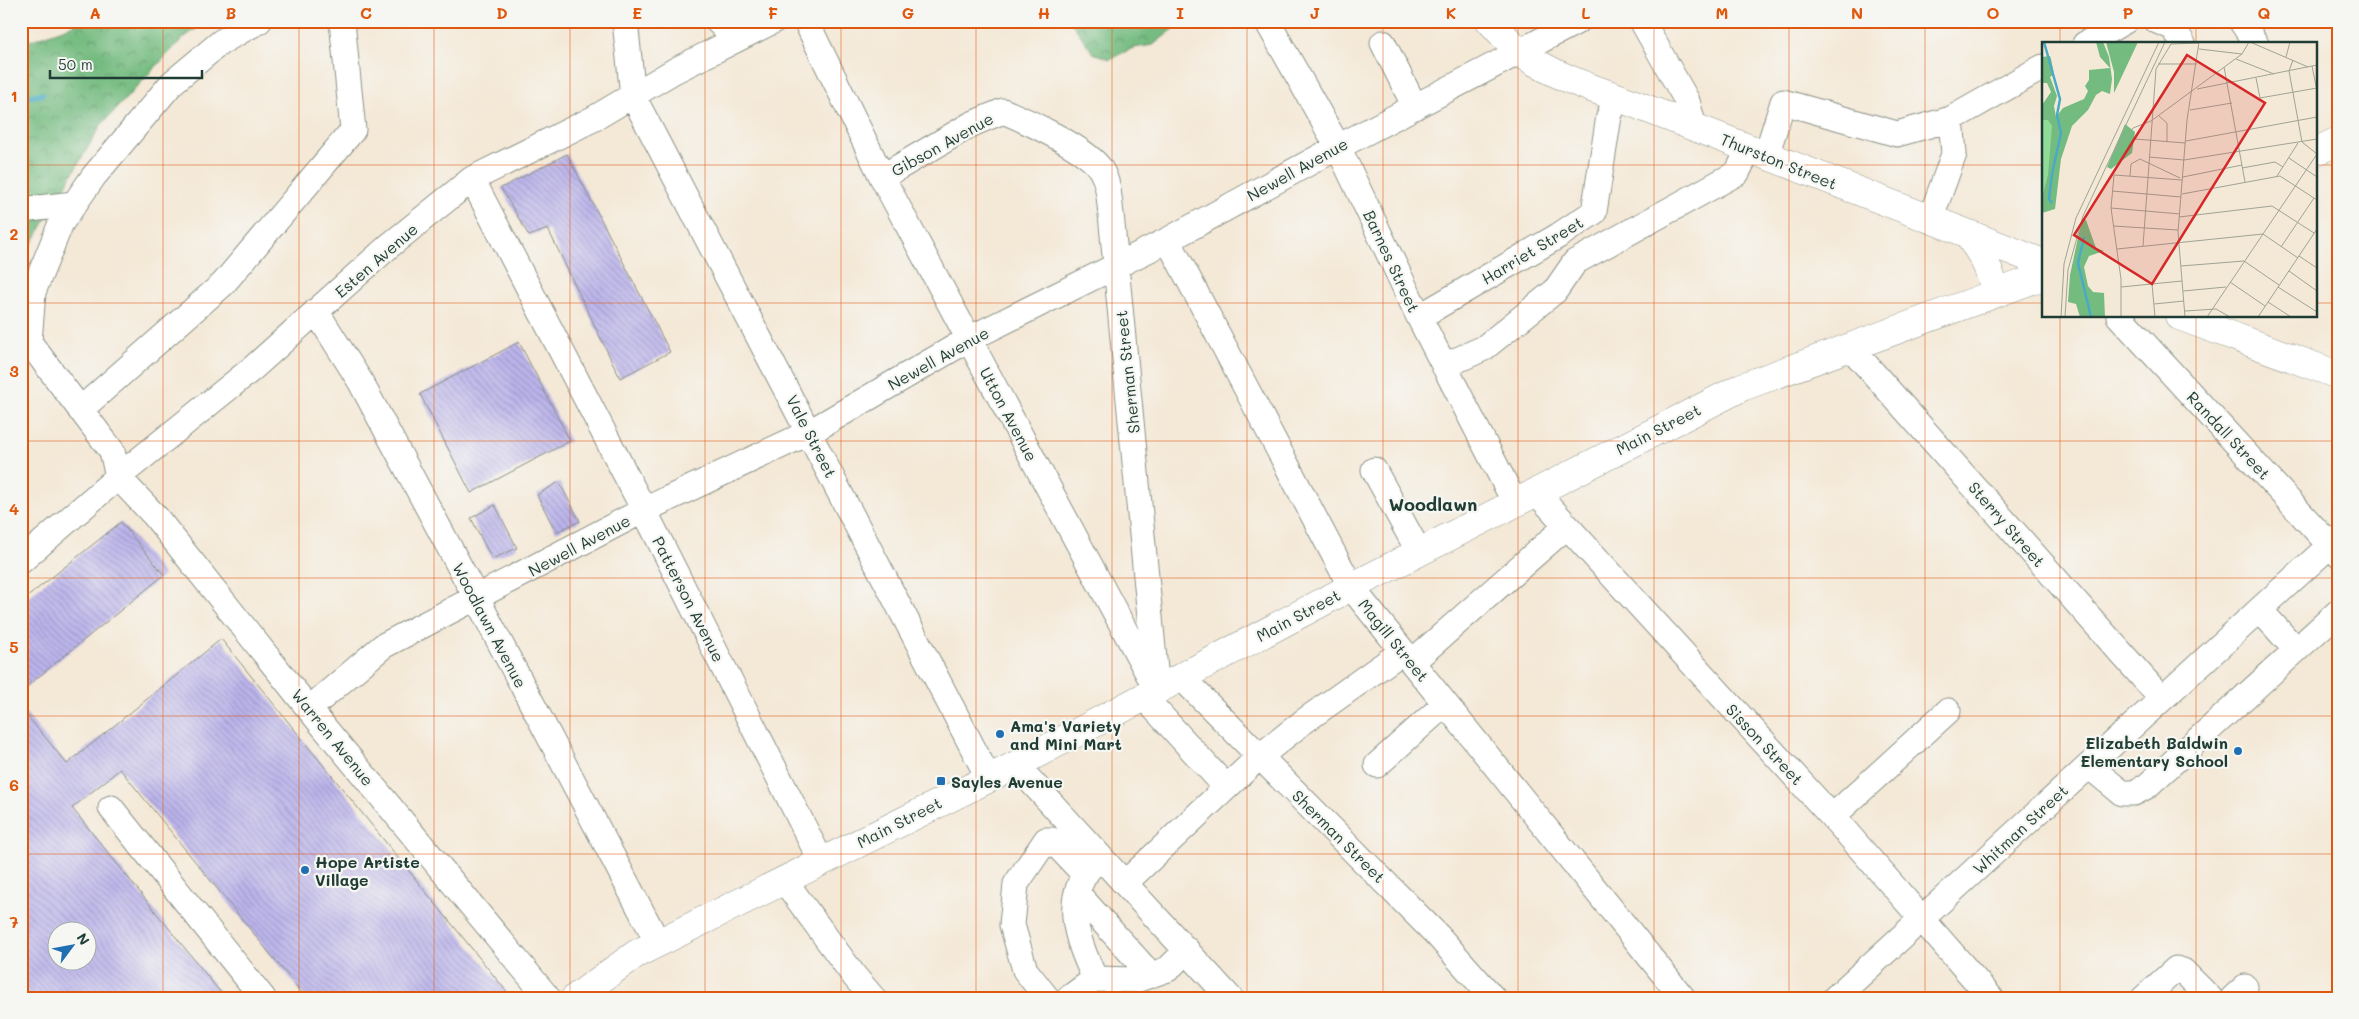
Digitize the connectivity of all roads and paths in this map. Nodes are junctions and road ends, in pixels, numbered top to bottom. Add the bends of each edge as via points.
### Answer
1 (259, 21) edge
2 (342, 21) edge
3 (625, 21) edge
4 (717, 21) edge
5 (773, 21) edge
6 (806, 21) edge
7 (1267, 21) edge
8 (1490, 21) edge
9 (1578, 21) edge
10 (1642, 21) edge
11 (2125, 21) edge
12 (2157, 21) edge
13 (2241, 21) edge
14 (737, 39) junction
15 (2088, 42) edge
16 (2182, 42) edge
17 (2255, 42) edge
18 (1383, 44) dead end
19 (1519, 52) junction
20 (2042, 68) edge
21 (634, 96) junction
22 (1617, 97) junction
23 (1415, 107) junction
24 (1003, 111) joint
25 (1951, 119) junction
26 (1694, 127) junction
27 (1338, 147) junction
28 (1757, 152) junction
29 (882, 177) junction
30 (472, 179) junction
31 (74, 204) junction
32 (21, 210) edge
33 (1930, 220) junction
34 (1966, 233) junction
35 (1168, 240) junction
36 (2042, 263) edge
37 (1116, 266) junction
38 (2042, 276) edge
39 (1996, 293) junction
40 (316, 311) junction
41 (1419, 317) junction
42 (2121, 318) edge
43 (2184, 318) edge
44 (26, 326) edge
45 (969, 339) junction
46 (1851, 348) junction
47 (1444, 366) junction
48 (2338, 375) edge
49 (80, 410) junction
50 (810, 432) junction
51 (1374, 470) dead end
52 (118, 477) junction
53 (1525, 497) junction
54 (644, 510) junction
55 (1567, 526) junction
56 (2335, 546) edge
57 (1419, 552) junction
58 (21, 561) edge
59 (1351, 587) junction
60 (477, 599) junction
61 (2260, 610) junction
62 (2338, 612) edge
63 (2296, 650) junction
64 (1407, 656) junction
65 (1181, 677) junction
66 (1150, 693) junction
67 (2162, 700) junction
68 (1446, 704) junction
69 (309, 708) junction
70 (1948, 711) dead end
71 (1260, 757) junction
72 (1016, 765) junction
73 (1376, 765) dead end
74 (2089, 766) junction
75 (988, 778) junction
76 (1226, 788) junction
77 (111, 808) dead end
78 (1832, 817) junction
79 (821, 861) junction
80 (1087, 875) junction
81 (784, 880) junction
82 (1124, 883) junction
83 (1922, 919) junction
84 (658, 943) junction
85 (1187, 950) junction
86 (1151, 975) junction
87 (1094, 979) junction
88 (263, 998) edge
89 (548, 998) edge
90 (575, 998) edge
91 (873, 998) edge
92 (1047, 998) edge
93 (1069, 998) edge
94 (1230, 998) edge
95 (1494, 998) edge
96 (1683, 998) edge
97 (1835, 998) edge
98 (1992, 998) edge
99 (2144, 998) edge
100 (2210, 998) edge

1 - 31 street via 222,42 172,83
2 - 49 street via 353,130 223,284
3 - 21 street
4 - 14 street
5 - 14 street, Esten Avenue
6 - 29 street, Utton Avenue
7 - 27 street, Barnes Street
8 - 19 main road, Thurston Street
9 - 19 street, Newell Avenue
10 - 26 street via 1687,101
11 - 15 street
12 - 16 street via 2174,28
13 - 17 street
14 - 21 street, Esten Avenue via 674,71
18 - 23 street
19 - 22 main road, Thurston Street via 1542,68
19 - 23 street, Newell Avenue
20 - 25 street
21 - 30 street, Esten Avenue
21 - 50 street, Vale Street
22 - 26 main road, Thurston Street
22 - 41 street, Harriet Street via 1609,116 1594,212
23 - 27 street, Newell Avenue
24 - 29 street, Gibson Avenue via 972,124
24 - 37 street, Sherman Street via 1040,126 1100,167 1106,180
25 - 28 street via 1897,134 1783,102
25 - 33 street via 1954,154
26 - 28 main road, Thurston Street
27 - 35 street, Newell Avenue
27 - 41 street, Barnes Street
28 - 33 main road, Thurston Street
28 - 47 street via 1737,173 1575,262 1555,291 1484,348
29 - 45 street, Utton Avenue
30 - 40 street, Esten Avenue
30 - 54 street, Patterson Avenue
31 - 32 street
31 - 44 street via 61,222 33,292
33 - 34 main road, Thurston Street
34 - 36 main road, Thurston Street
34 - 39 main road via 1981,252
35 - 37 street, Newell Avenue
35 - 59 street, Magill Street
37 - 45 street, Newell Avenue
37 - 66 street, Sherman Street
38 - 39 main road, Main Street
39 - 46 main road, Main Street
40 - 52 street, Esten Avenue via 253,368
40 - 60 street, Woodlawn Avenue via 360,381
41 - 47 street, Barnes Street
42 - 56 street, Randall Street
43 - 48 main road
44 - 49 street via 30,342
45 - 50 street, Newell Avenue
45 - 66 street, Utton Avenue
46 - 53 main road, Main Street via 1742,387
46 - 67 street, Sterry Street
47 - 53 street, Barnes Street
49 - 52 street via 112,451
50 - 54 street, Newell Avenue
50 - 75 street, Vale Street
51 - 57 street
52 - 58 street, Esten Avenue
52 - 69 street, Warren Avenue via 155,516
53 - 55 street, Sisson Street
53 - 57 main road, Main Street
54 - 60 street, Newell Avenue
54 - 79 street, Patterson Avenue
55 - 64 street
55 - 78 street, Sisson Street
56 - 61 street, Whitman Street
57 - 59 main road, Main Street
59 - 64 street, Magill Street
59 - 65 main road, Main Street
60 - 69 street, Newell Avenue via 383,646
60 - 84 street, Woodlawn Avenue
61 - 63 street
61 - 67 street, Whitman Street
62 - 63 street
63 - 74 street via 2147,786 2134,793 2122,793
64 - 68 street, Magill Street
64 - 71 street via 1303,722
65 - 66 main road, Main Street
65 - 71 street, Sherman Street
66 - 72 main road, Main Street
66 - 76 street, Utton Avenue
67 - 74 street, Whitman Street
68 - 73 street
68 - 96 street, Magill Street
69 - 89 street, Warren Avenue
70 - 78 street
71 - 76 street
71 - 95 street, Sherman Street via 1439,937
72 - 75 main road, Main Street
72 - 80 street
74 - 83 street, Whitman Street
75 - 79 main road, Main Street
76 - 82 street
77 - 88 street
78 - 83 street, Sisson Street
79 - 81 main road, Main Street
80 - 82 street
80 - 86 street
80 - 87 street via 1074,922
80 - 92 street via 1052,840 1046,840 1016,884 1012,925 1025,970
81 - 84 main road, Main Street
81 - 91 street
82 - 85 street
83 - 97 street, Whitman Street
83 - 98 street, Sisson Street
84 - 90 main road, Main Street via 636,954
85 - 86 street via 1168,969
85 - 94 street
86 - 87 street via 1136,980
87 - 93 street
99 - 100 street via 2176,969

